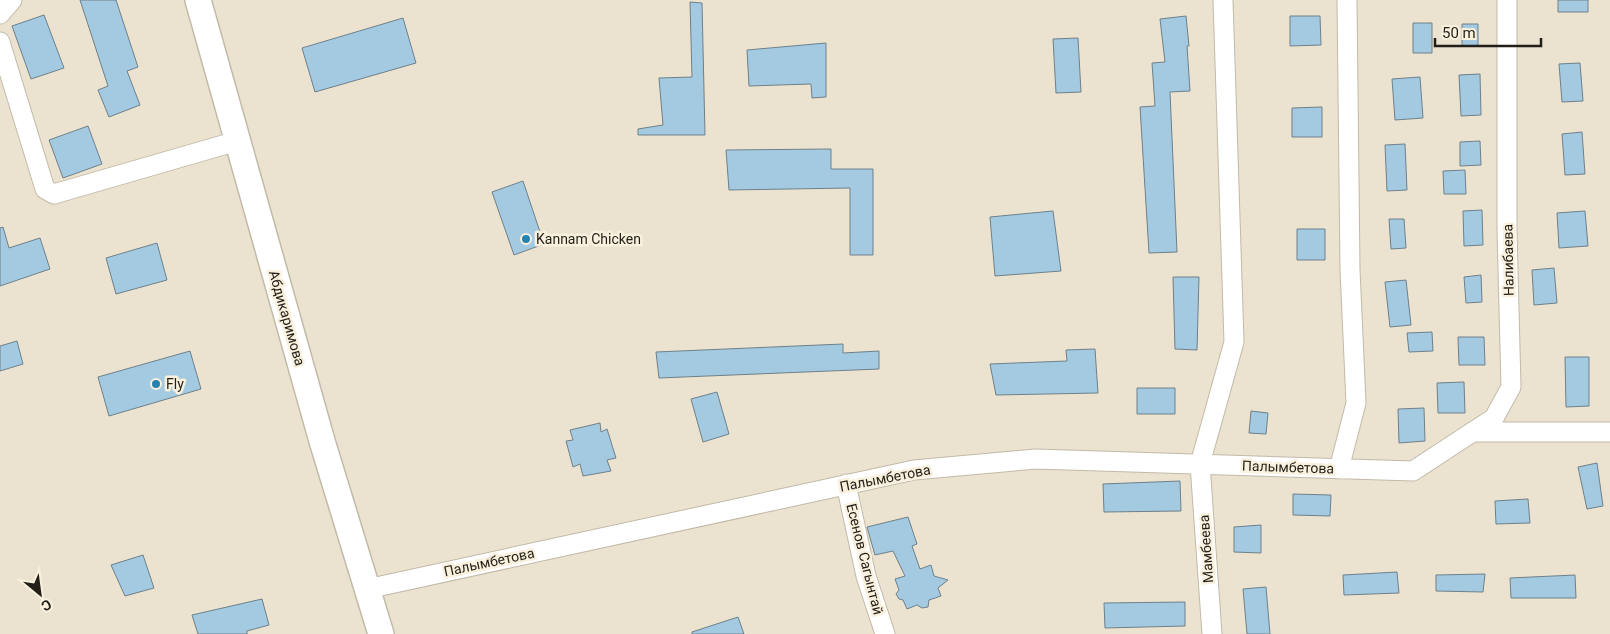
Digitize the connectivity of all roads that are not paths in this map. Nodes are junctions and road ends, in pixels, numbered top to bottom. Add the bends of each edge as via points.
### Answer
1 (12, 0) edge
2 (198, 0) edge
3 (1223, 0) edge
4 (1347, 0) edge
5 (1507, 0) edge
6 (0, 14) edge
7 (0, 42) edge
8 (237, 141) junction
9 (1472, 432) junction
10 (1610, 432) edge
11 (1200, 464) junction
12 (1339, 469) junction
13 (1413, 471) joint
14 (846, 484) junction
15 (367, 589) junction
16 (377, 633) edge
17 (885, 634) edge
18 (1212, 634) edge

1 - 6 street
2 - 8 main road, Абдикаримова
3 - 11 street via 1234,342
4 - 12 street via 1350,270 1356,403
5 - 9 street, Налибаева via 1511,387 1494,418
7 - 8 street via 45,190 54,194
8 - 15 main road, Абдикаримова
9 - 10 street
9 - 13 street, Налибаева
11 - 12 street, Палымбетова
11 - 14 street, Палымбетова via 1036,459 914,470
11 - 18 street, Мамбеева
12 - 13 street, Палымбетова
14 - 15 street, Палымбетова
14 - 17 street, Есенов Сагынтай via 866,576
15 - 16 main road, Абдикаримова

